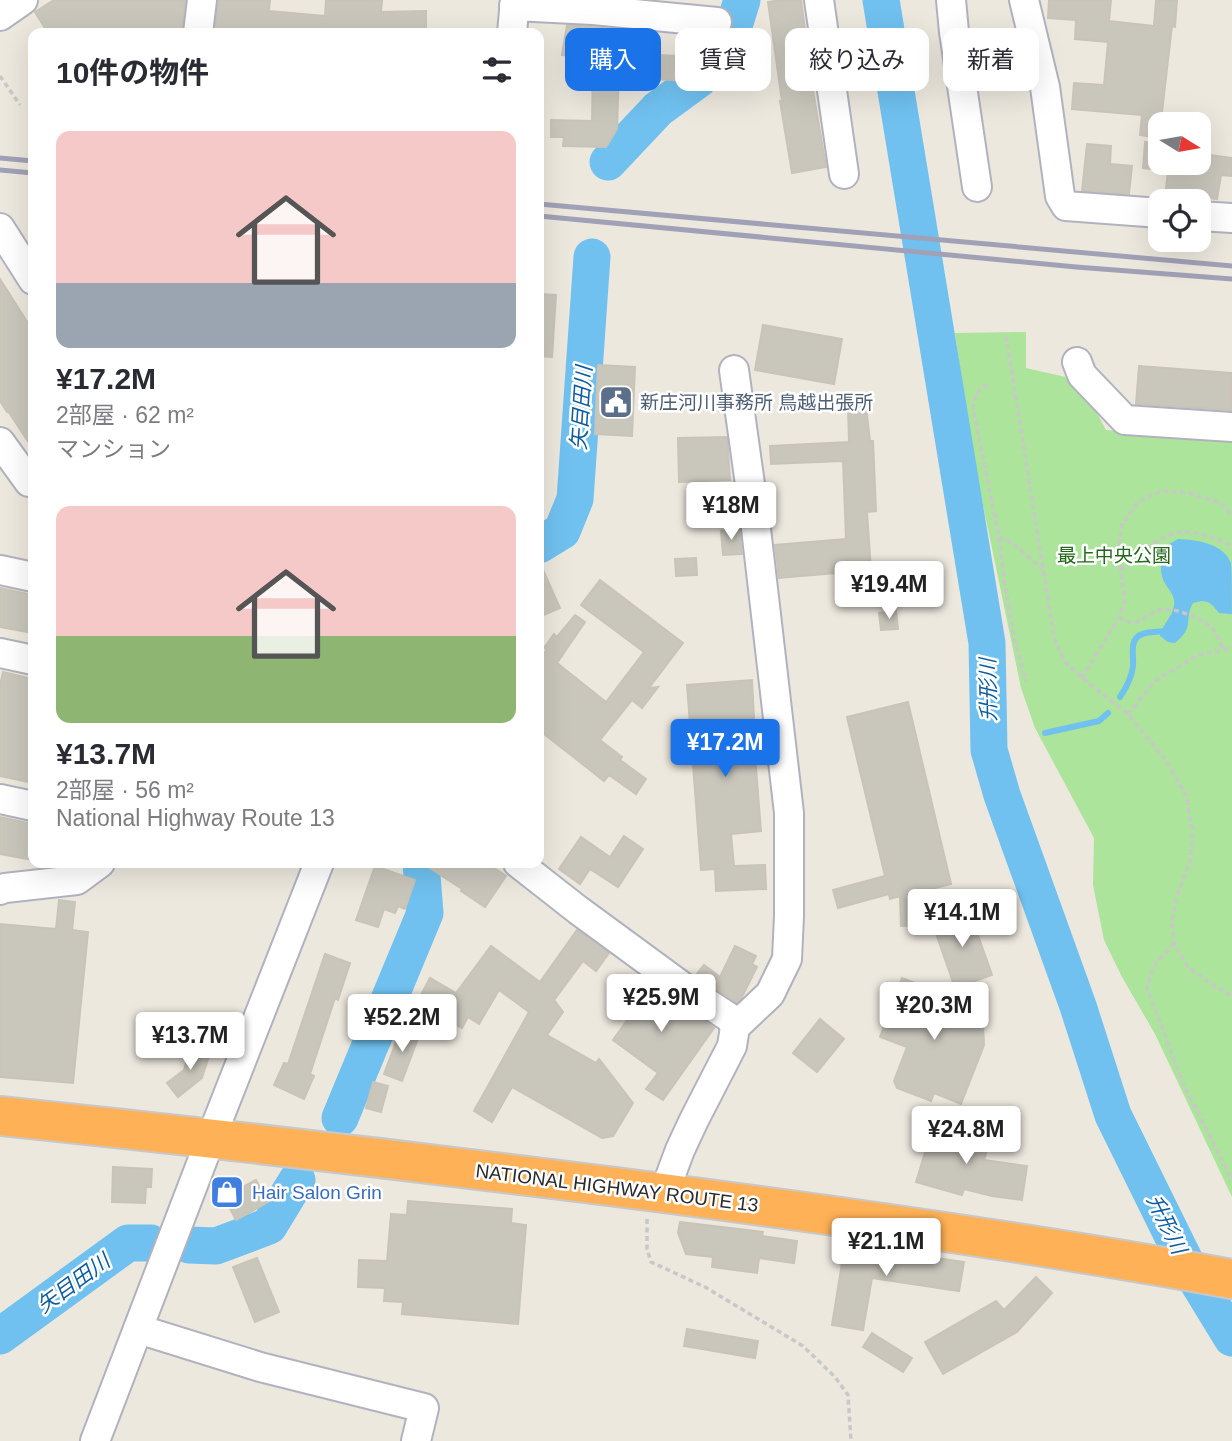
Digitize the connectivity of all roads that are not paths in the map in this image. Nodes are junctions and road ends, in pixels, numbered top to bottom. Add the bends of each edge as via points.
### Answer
1 (23, 0) edge
2 (202, 0) edge
3 (818, 0) edge
4 (951, 0) edge
5 (1024, 0) edge
6 (514, 13) edge
7 (0, 16) edge
8 (717, 22) dead end
9 (199, 28) edge
10 (844, 174) dead end
11 (977, 187) dead end
12 (1148, 212) edge
13 (1211, 217) edge
14 (1232, 218) edge
15 (0, 228) edge
16 (28, 272) edge
17 (1077, 362) dead end
18 (734, 370) dead end
19 (1232, 427) edge
20 (0, 442) edge
21 (28, 481) edge
22 (0, 570) edge
23 (28, 576) edge
24 (0, 653) edge
25 (28, 659) edge
26 (0, 799) edge
27 (28, 805) edge
28 (93, 868) edge
29 (317, 868) edge
30 (524, 868) edge
31 (0, 890) edge
32 (734, 1027) junction
33 (0, 1116) edge
34 (211, 1138) junction
35 (658, 1192) junction
36 (1232, 1279) edge
37 (138, 1329) junction
38 (95, 1441) edge
39 (416, 1441) edge

1 - 7 street
2 - 9 street
3 - 10 street
4 - 11 street
5 - 12 street via 1045,87 1060,196 1066,206
6 - 8 street via 593,10
13 - 14 street
15 - 16 street
17 - 19 street via 1082,374 1125,420
18 - 32 street via 789,813 787,959 770,994
20 - 21 street
22 - 23 street
24 - 25 street
26 - 27 street
28 - 31 street via 77,880
29 - 34 street
30 - 32 street via 730,1018
32 - 35 street via 732,1046
33 - 34 highway, NATIONAL HIGHWAY ROUTE 13
34 - 35 highway, NATIONAL HIGHWAY ROUTE 13
34 - 37 street
35 - 36 highway, NATIONAL HIGHWAY ROUTE 13 via 1125,1259
37 - 38 street
37 - 39 street via 260,1367 424,1408

